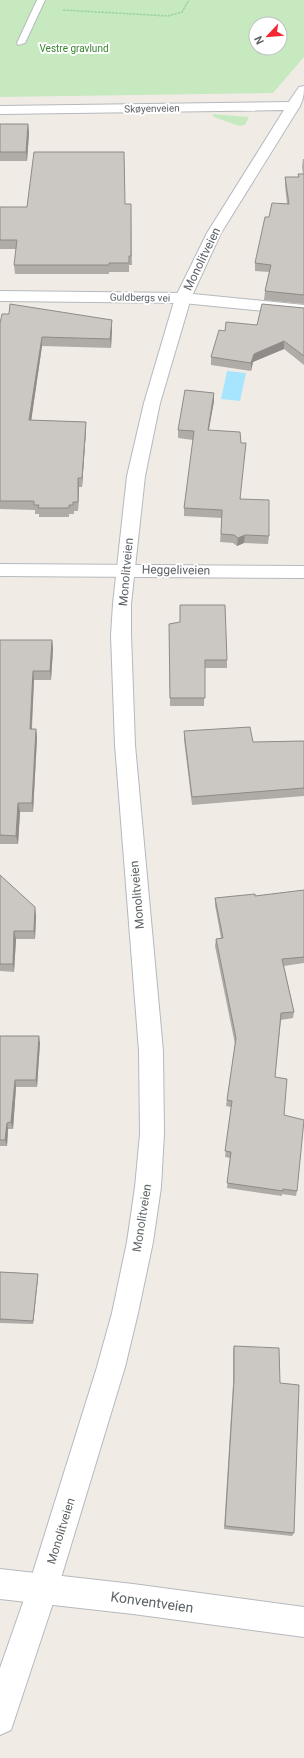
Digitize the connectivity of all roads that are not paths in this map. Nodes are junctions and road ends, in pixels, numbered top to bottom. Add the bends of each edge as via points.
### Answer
1 (40, 0) edge
2 (22, 43) dead end
3 (300, 101) edge
4 (0, 110) edge
5 (0, 296) edge
6 (183, 298) junction
7 (304, 310) edge
8 (0, 570) edge
9 (127, 570) junction
10 (304, 572) edge
11 (0, 1584) edge
12 (43, 1588) junction
13 (304, 1622) edge
14 (0, 1719) edge

1 - 2 lane
3 - 4 street, Skøyenveien
3 - 6 street, Monolitveien via 243,184 214,233
5 - 6 street, Guldbergs vei
6 - 7 street, Guldbergs vei
6 - 9 street, Monolitveien via 152,403 136,476
8 - 9 street, Heggeliveien
9 - 10 street, Heggeliveien
9 - 12 street, Monolitveien via 122,604 125,745 151,1051 152,1134 148,1187 140,1242 111,1368
11 - 12 street, Konventveien
12 - 13 street, Konventveien
12 - 14 street, Monolitveien

